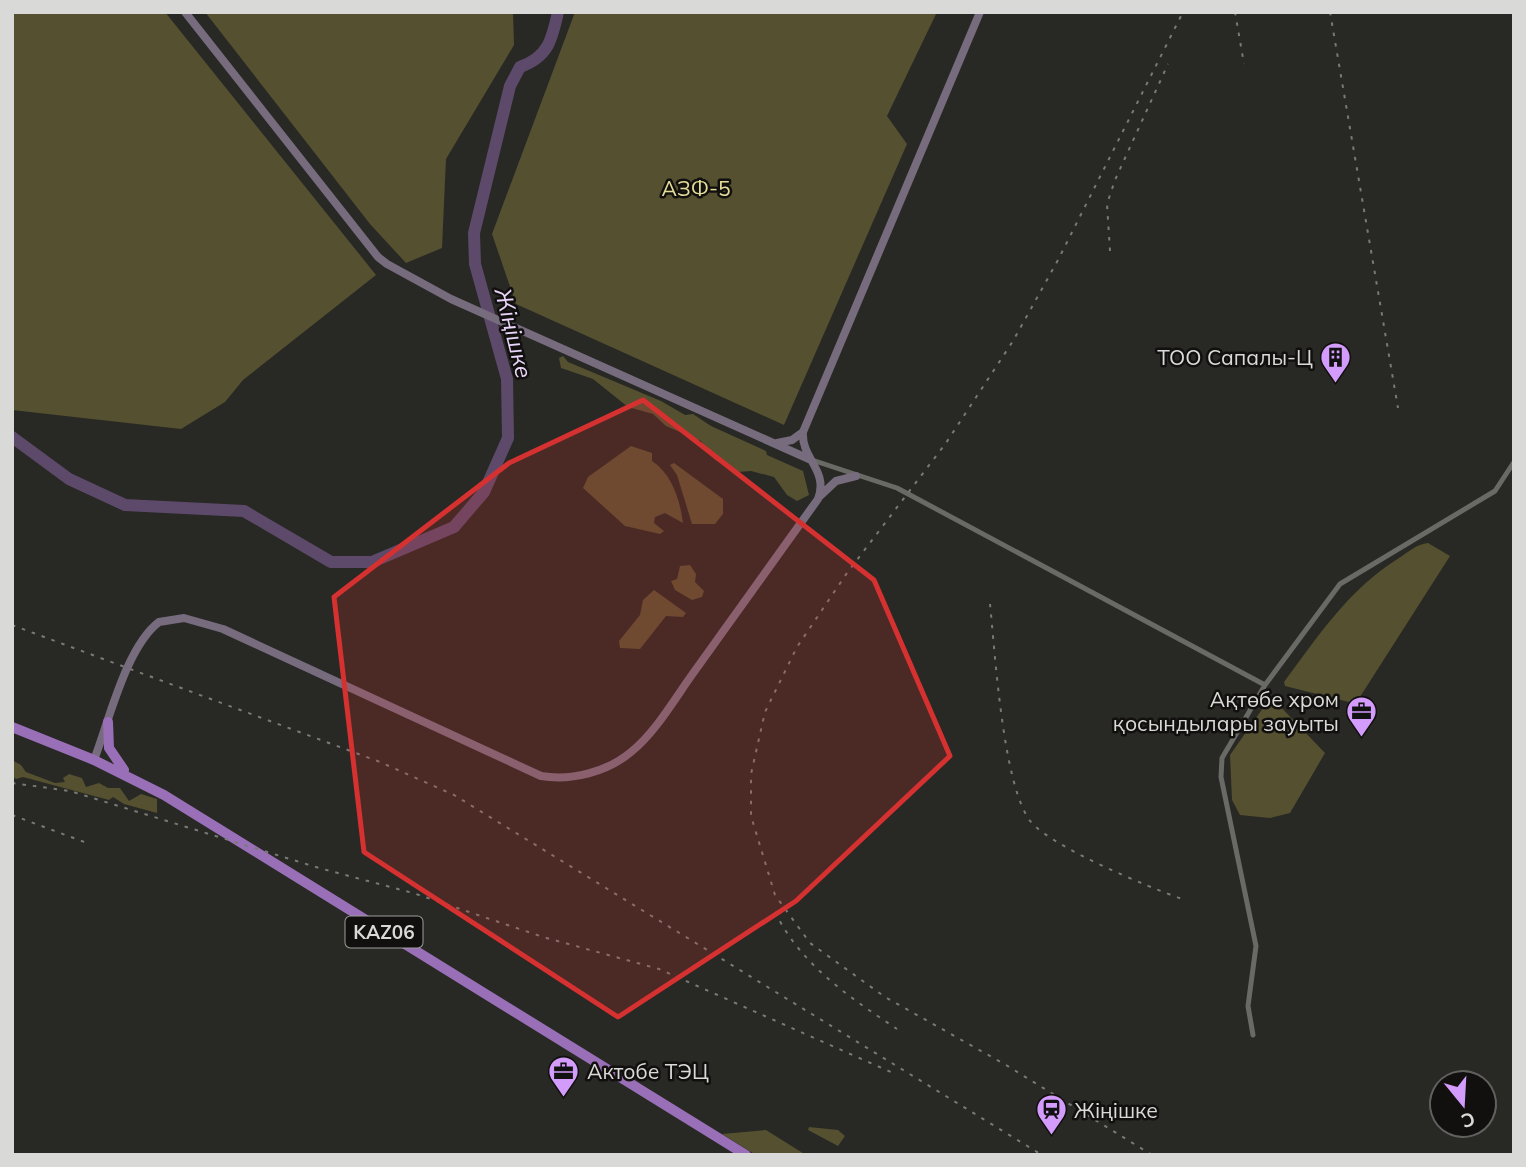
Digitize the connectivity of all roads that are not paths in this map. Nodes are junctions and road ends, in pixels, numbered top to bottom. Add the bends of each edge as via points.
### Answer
1 (185, 12) edge
2 (980, 12) edge
3 (803, 432) junction
4 (776, 444) junction
5 (810, 459) junction
6 (1514, 462) edge
7 (856, 476) junction
8 (818, 499) junction
9 (1265, 685) junction
10 (108, 722) junction
11 (12, 727) edge
12 (94, 760) junction
13 (129, 775) junction
14 (1253, 1035) dead end
15 (746, 1155) edge

1 - 4 street via 378,257 452,299
2 - 3 street
3 - 4 street
3 - 5 street
4 - 5 street
5 - 7 street
5 - 8 street via 821,475
6 - 9 street via 1495,491 1340,584
7 - 8 street via 836,481
7 - 9 street via 897,488
8 - 10 street via 633,751 598,771 558,779 534,773 223,629 184,618 152,627 128,668
9 - 14 street via 1220,768 1256,946 1248,1006
10 - 12 street
10 - 13 highway via 109,748
11 - 12 highway, KАZ06
12 - 13 highway, KАZ06
13 - 15 highway, KАZ06

